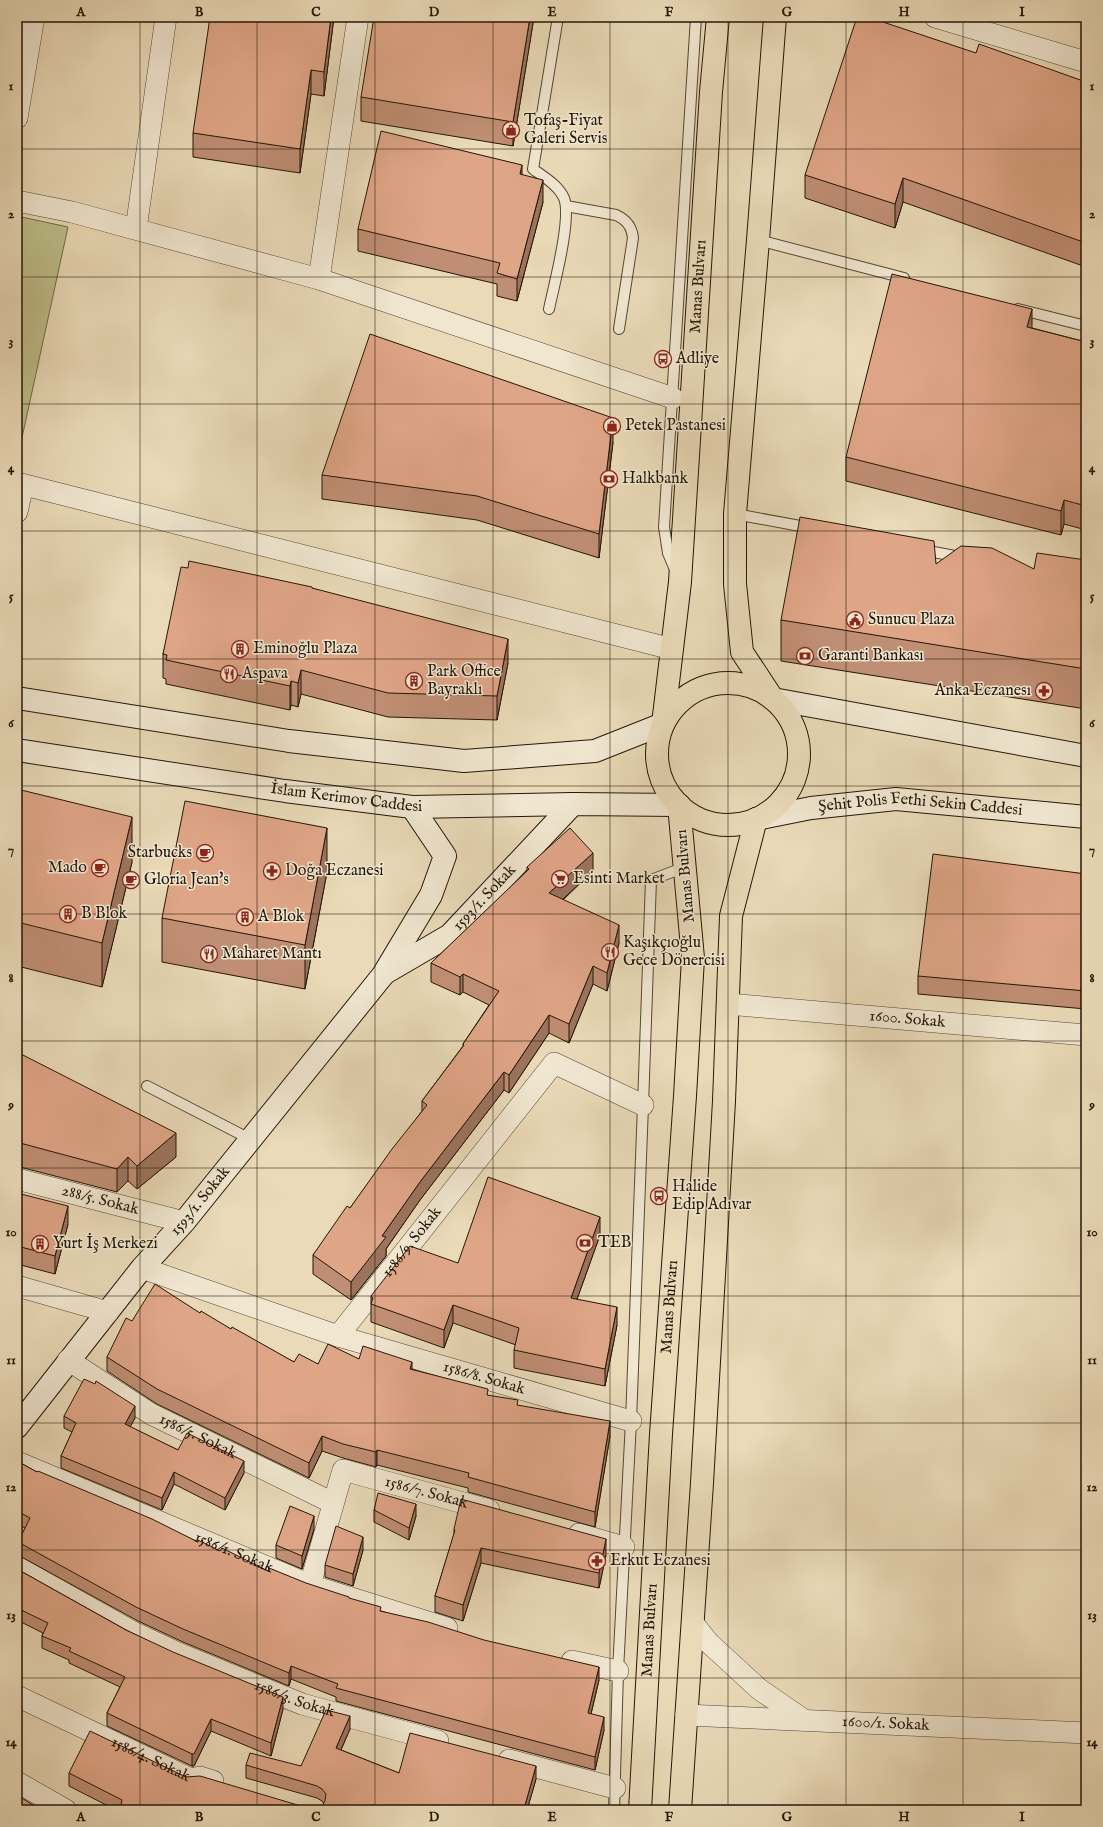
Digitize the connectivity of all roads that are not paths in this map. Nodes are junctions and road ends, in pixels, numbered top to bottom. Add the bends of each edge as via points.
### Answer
1 (34, 17) edge
2 (166, 17) edge
3 (358, 17) edge
4 (558, 17) edge
5 (696, 17) edge
6 (718, 17) edge
7 (775, 17) edge
8 (935, 17) edge
9 (1086, 62) edge
10 (17, 118) edge
11 (17, 201) edge
12 (566, 206) junction
13 (136, 229) junction
14 (758, 240) junction
15 (319, 279) junction
16 (911, 280) edge
17 (1010, 306) edge
18 (549, 309) dead end
19 (1086, 326) edge
20 (620, 329) dead end
21 (673, 398) junction
22 (20, 484) edge
23 (17, 512) edge
24 (735, 514) junction
25 (821, 530) edge
26 (914, 548) edge
27 (969, 559) edge
28 (680, 582) junction
29 (672, 649) junction
30 (17, 698) edge
31 (773, 699) junction
32 (663, 724) junction
33 (17, 750) edge
34 (1086, 756) edge
35 (573, 804) junction
36 (679, 805) junction
37 (412, 807) junction
38 (1086, 818) edge
39 (756, 819) junction
40 (686, 868) junction
41 (382, 975) junction
42 (728, 1004) junction
43 (1086, 1035) edge
44 (147, 1086) dead end
45 (644, 1105) junction
46 (250, 1139) junction
47 (17, 1179) edge
48 (184, 1222) junction
49 (142, 1268) junction
50 (17, 1286) edge
51 (108, 1312) junction
52 (338, 1336) junction
53 (68, 1360) junction
54 (631, 1421) junction
55 (17, 1427) edge
56 (17, 1462) edge
57 (333, 1503) junction
58 (510, 1516) edge
59 (564, 1530) edge
60 (624, 1546) junction
61 (17, 1567) edge
62 (310, 1585) junction
63 (693, 1623) junction
64 (465, 1634) edge
65 (556, 1657) edge
66 (618, 1672) junction
67 (17, 1696) edge
68 (686, 1715) junction
69 (805, 1720) junction
70 (1086, 1733) edge
71 (458, 1746) edge
72 (488, 1754) edge
73 (17, 1782) edge
74 (230, 1786) edge
75 (615, 1788) junction
76 (66, 1810) edge
77 (614, 1810) edge
78 (640, 1810) edge
79 (680, 1810) edge

1 - 10 street
2 - 13 street
3 - 15 street
4 - 12 lane via 533,169 557,188
5 - 21 lane
6 - 28 main road, Manas Bulvarı
7 - 14 main road
8 - 9 street
11 - 13 street
12 - 18 lane via 566,225
12 - 20 lane via 616,215 632,230
13 - 15 street
14 - 16 lane
14 - 24 main road
15 - 21 street
17 - 19 lane
21 - 28 lane via 664,527 668,553
22 - 23 street
22 - 29 street
24 - 25 lane
24 - 31 main road via 736,584 742,652
26 - 27 lane
28 - 29 main road, Manas Bulvarı
29 - 32 main road, Manas Bulvarı
30 - 32 main road via 289,741 464,761 595,751
31 - 32 main road via 751,687 731,683 710,685 691,693 678,703
31 - 34 main road
31 - 39 main road via 785,711 795,730 799,750 797,772 788,792 778,805
32 - 36 main road via 657,745 658,768 665,787
33 - 37 main road, İslam Kerimov Caddesi via 285,791
35 - 36 main road, İslam Kerimov Caddesi
35 - 37 main road, İslam Kerimov Caddesi
35 - 41 main road, 1593/1. Sokak via 450,935
36 - 39 main road via 693,816 717,824 738,824
36 - 40 main road, Manas Bulvarı
37 - 41 main road, 1593/1. Sokak via 445,856 431,895
38 - 39 main road, Şehit Polis Fethi Sekin Caddesi via 896,798 811,808
39 - 42 main road via 731,916
40 - 45 lane via 651,880
40 - 78 main road, Manas Bulvarı via 693,958 660,1442
41 - 46 main road, 1593/1. Sokak
42 - 43 street, 1600. Sokak
42 - 63 main road
44 - 46 lane
45 - 52 street, 1586/9. Sokak via 554,1063
45 - 54 lane
46 - 48 main road, 1593/1. Sokak
47 - 48 street, 288/5. Sokak
48 - 49 main road, 1593/1. Sokak
49 - 51 main road, 1593/1. Sokak
49 - 52 street
50 - 51 street
51 - 53 main road, 1593/1. Sokak
52 - 54 street, 1586/8. Sokak
53 - 55 main road, 1593/1. Sokak
53 - 57 street, 1586/5. Sokak via 151,1414
54 - 60 lane
56 - 62 street, 1586/1. Sokak
57 - 58 street, 1586/7. Sokak via 343,1470
57 - 62 street, 1586/7. Sokak
59 - 60 street
60 - 66 lane
61 - 71 street, 1586/3. Sokak via 131,1631 302,1704
62 - 64 street, 1586/1. Sokak
63 - 68 main road
63 - 69 street via 709,1642 759,1689
65 - 66 street
66 - 75 lane
67 - 74 street, 1586/4. Sokak via 191,1779 200,1777
68 - 69 street, 1600/1. Sokak
68 - 79 main road
69 - 70 street, 1600/1. Sokak
72 - 75 street
73 - 76 street
75 - 77 lane

